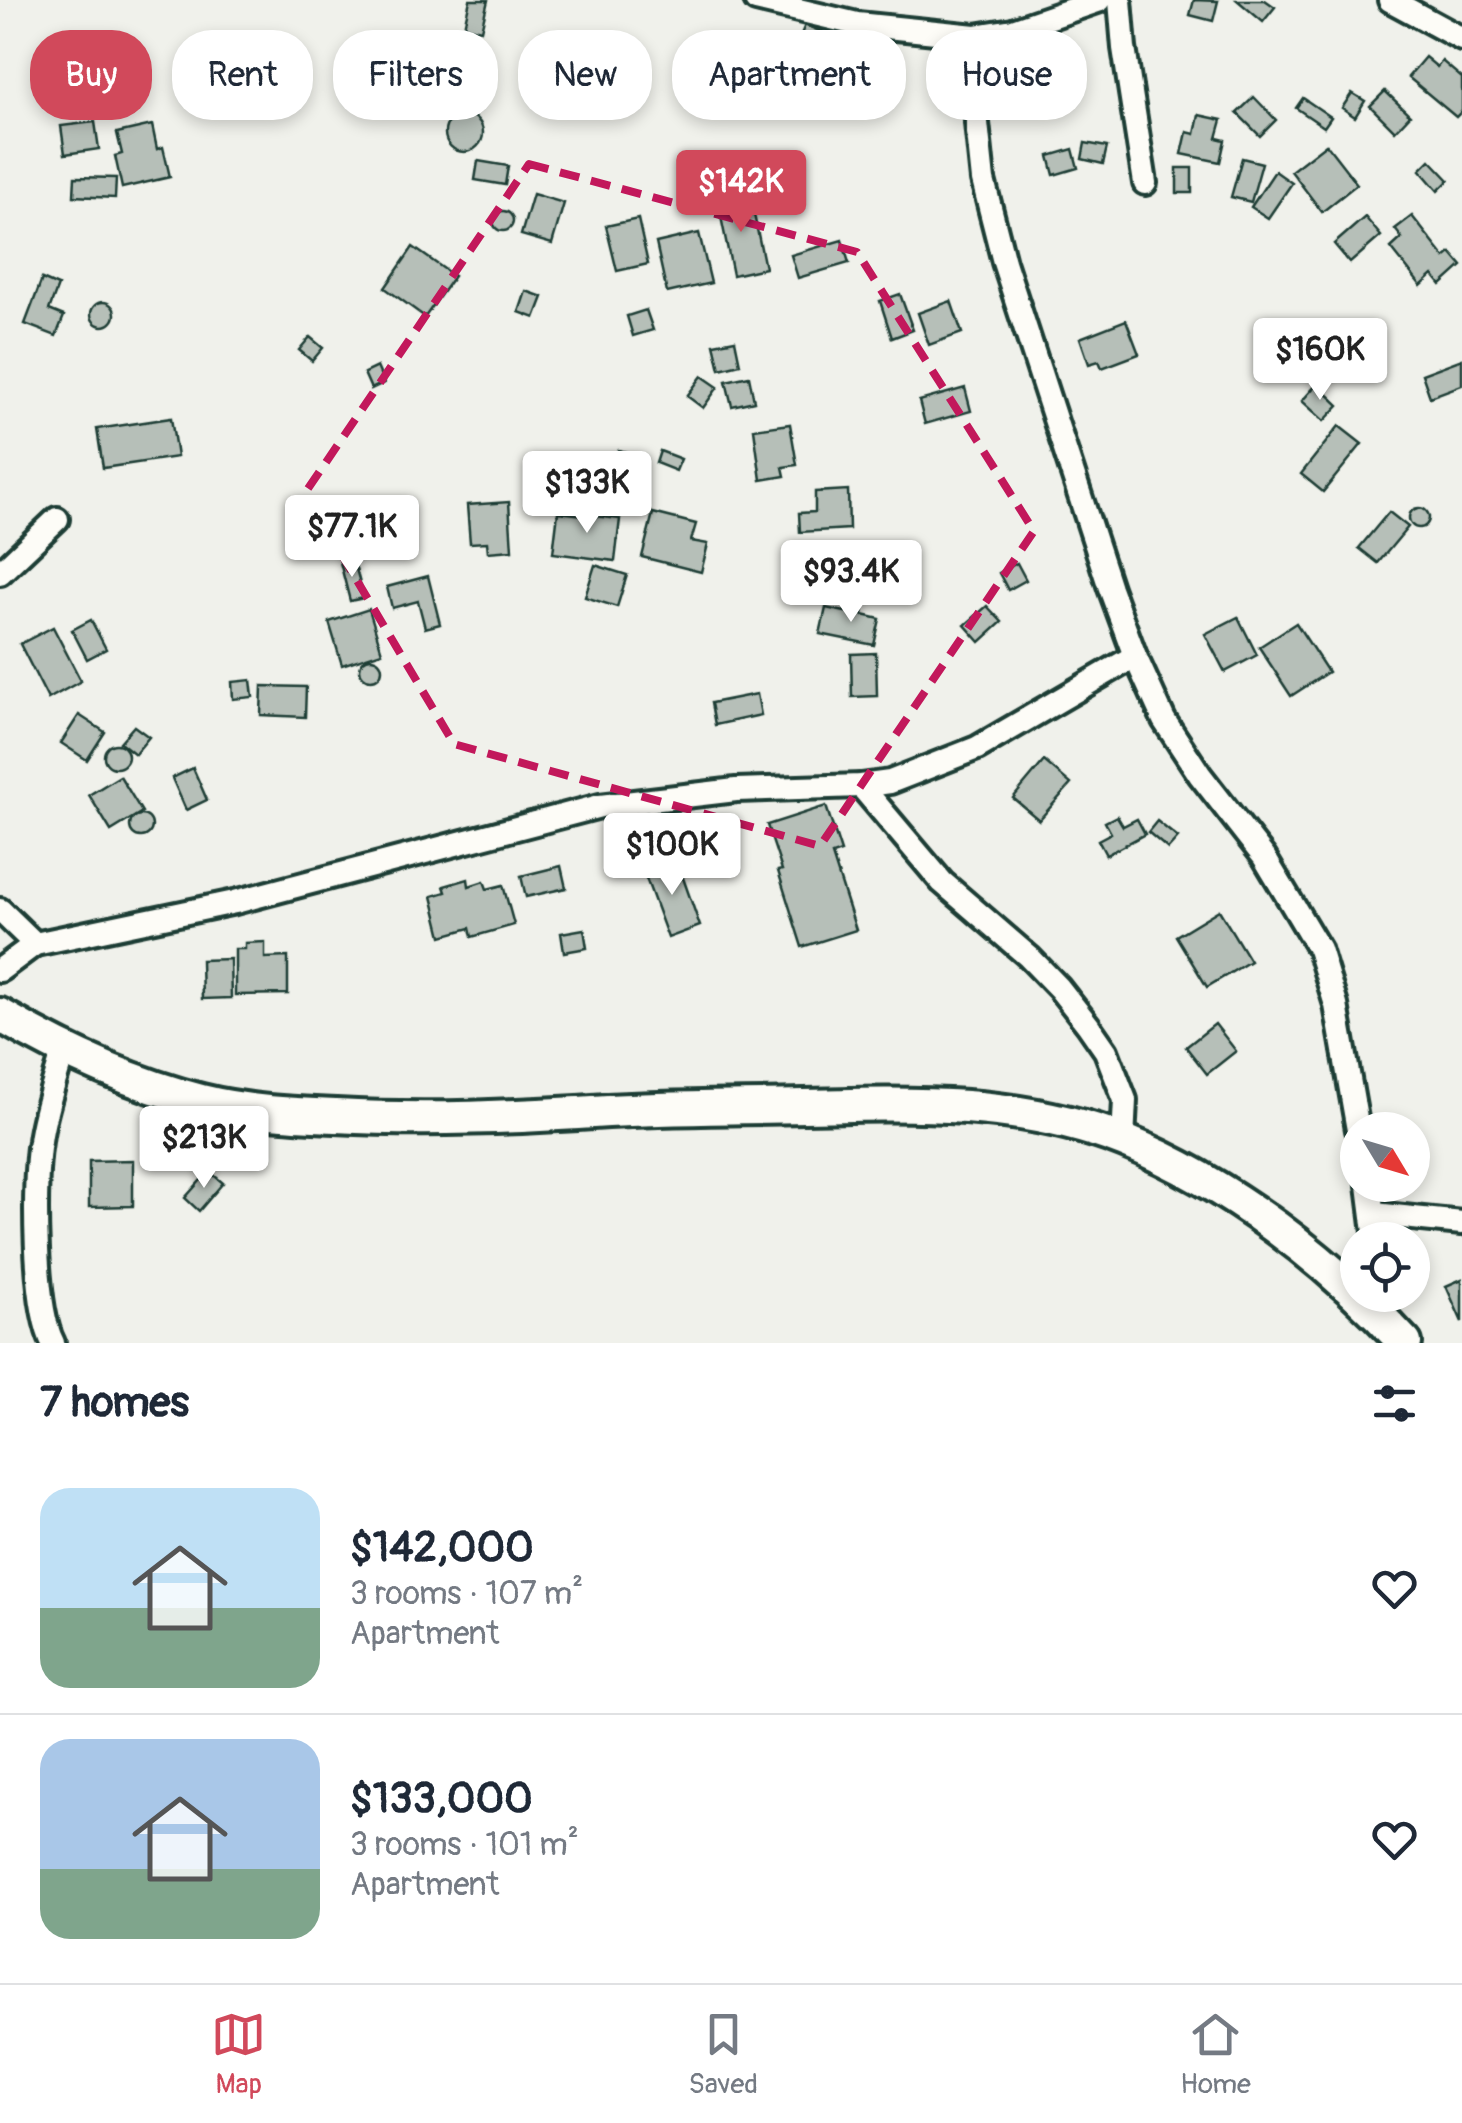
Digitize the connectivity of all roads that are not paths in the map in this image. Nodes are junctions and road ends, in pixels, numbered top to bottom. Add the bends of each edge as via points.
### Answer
1 (756, 0) edge
2 (1100, 0) edge
3 (1120, 0) edge
4 (1390, 0) edge
5 (1013, 30) edge
6 (926, 31) edge
7 (1462, 39) edge
8 (977, 120) edge
9 (1146, 183) dead end
10 (58, 520) dead end
11 (0, 572) edge
12 (1134, 656) junction
13 (861, 786) junction
14 (0, 910) edge
15 (34, 944) junction
16 (0, 970) edge
17 (0, 1015) edge
18 (64, 1049) junction
19 (1355, 1112) edge
20 (1123, 1140) junction
21 (1372, 1202) edge
22 (1374, 1214) junction
23 (1375, 1222) edge
24 (1462, 1222) edge
25 (1340, 1277) edge
26 (1382, 1312) edge
27 (53, 1343) edge
28 (1405, 1343) edge

1 - 6 street via 857,24
2 - 5 street
3 - 9 street
4 - 7 street
8 - 12 street via 983,180 1004,262
10 - 11 street
12 - 13 street via 963,754
12 - 19 street via 1164,720 1264,857 1318,949 1336,1005
13 - 15 street via 736,790 600,806 291,889
13 - 20 street via 942,882 1029,957 1088,1025 1125,1100
14 - 15 street
15 - 16 street
17 - 18 street
18 - 20 street via 202,1101 293,1114 404,1120 914,1103 1030,1114
18 - 27 street via 39,1142 37,1256
20 - 25 street via 1223,1192
21 - 22 street
22 - 23 street
22 - 24 street
26 - 28 street

